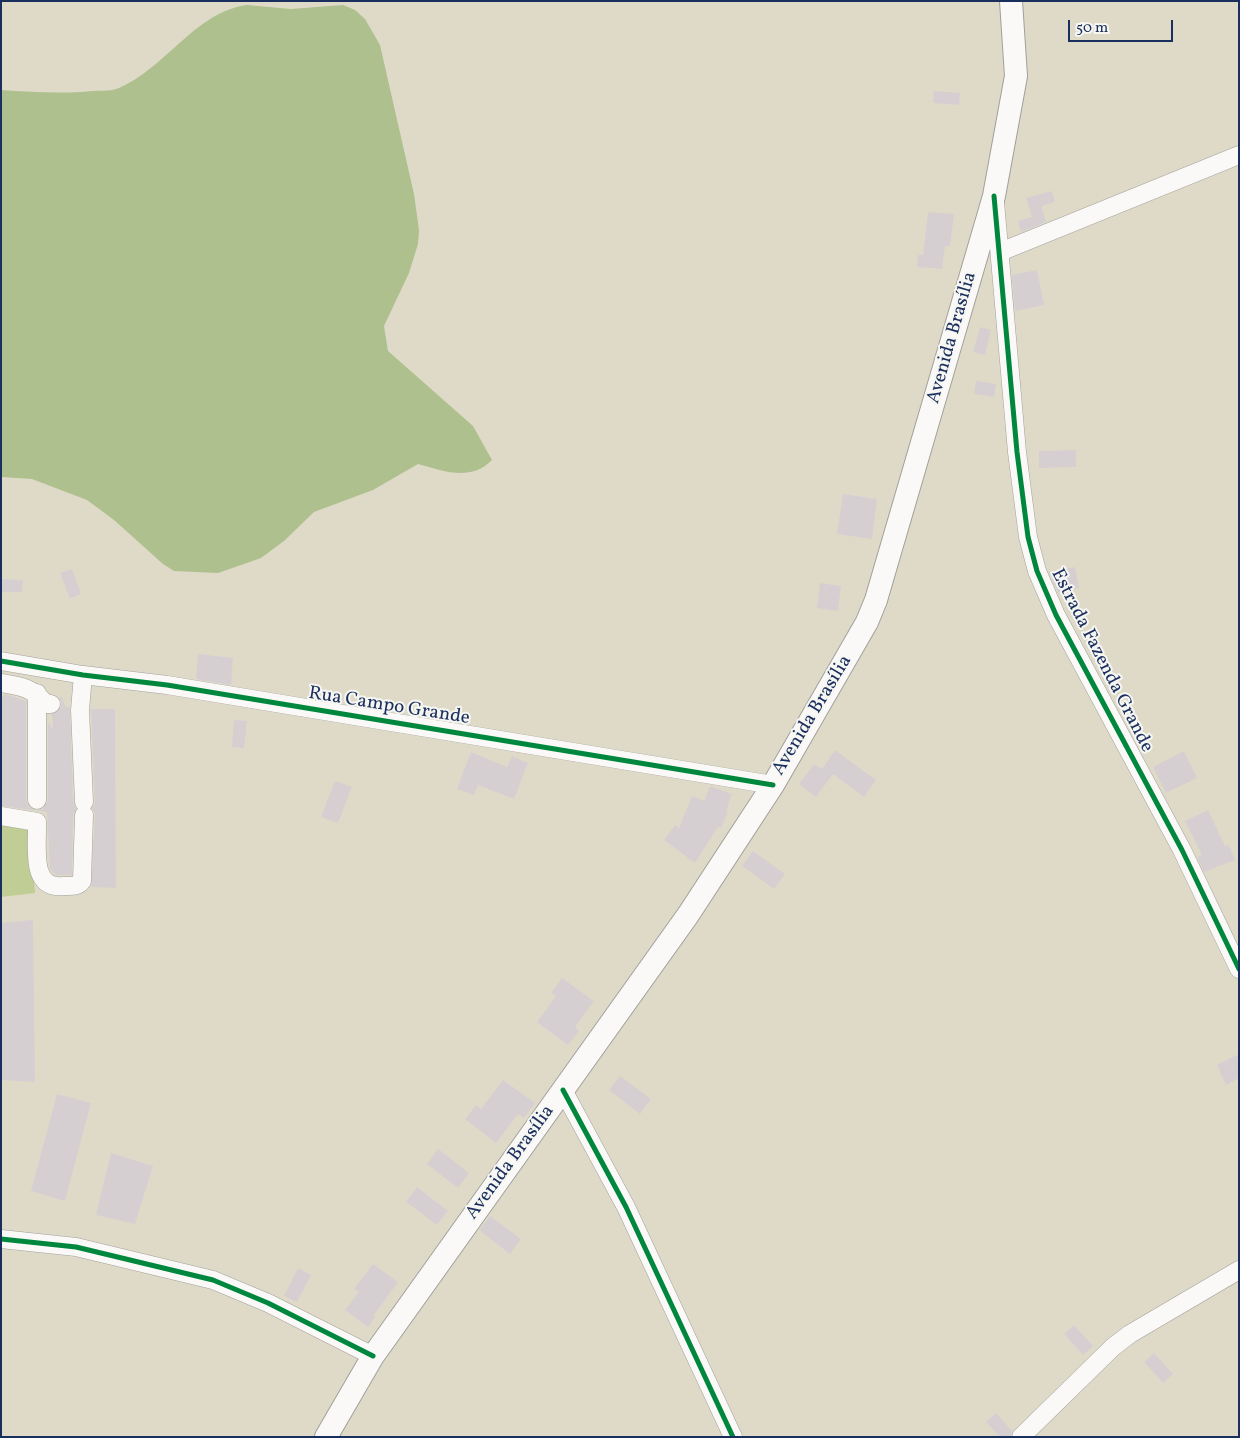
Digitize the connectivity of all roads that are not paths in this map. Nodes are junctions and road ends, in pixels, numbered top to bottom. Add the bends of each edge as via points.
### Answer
1 (1010, 1) edge
2 (1239, 155) edge
3 (994, 196) junction
4 (1000, 252) junction
5 (1, 661) edge
6 (77, 674) junction
7 (1, 683) edge
8 (51, 700) junction
9 (772, 785) junction
10 (37, 811) junction
11 (1, 816) edge
12 (1239, 969) edge
13 (563, 1090) junction
14 (1, 1239) edge
15 (1239, 1270) edge
16 (373, 1356) junction
17 (326, 1437) edge
18 (733, 1437) edge
19 (1021, 1437) edge

1 - 3 main road, Avenida Brasília via 1016,76
2 - 4 street
3 - 4 street, Estrada Fazenda Grande
3 - 9 main road, Avenida Brasília via 876,600 858,640
4 - 12 street, Estrada Fazenda Grande via 1017,452 1028,537 1037,571 1056,615 1182,850
5 - 6 street, Rua Campo Grande
6 - 8 street via 71,702
6 - 9 street, Rua Campo Grande via 167,685
6 - 10 street via 84,808 83,878 77,886 55,887 41,879
7 - 8 street
8 - 10 street
9 - 13 main road, Avenida Brasília via 688,915
10 - 11 street
13 - 16 main road, Avenida Brasília
13 - 18 street via 629,1214
14 - 16 street via 76,1247 213,1280 268,1302
15 - 19 street via 1113,1347
16 - 17 main road, Avenida Brasília

